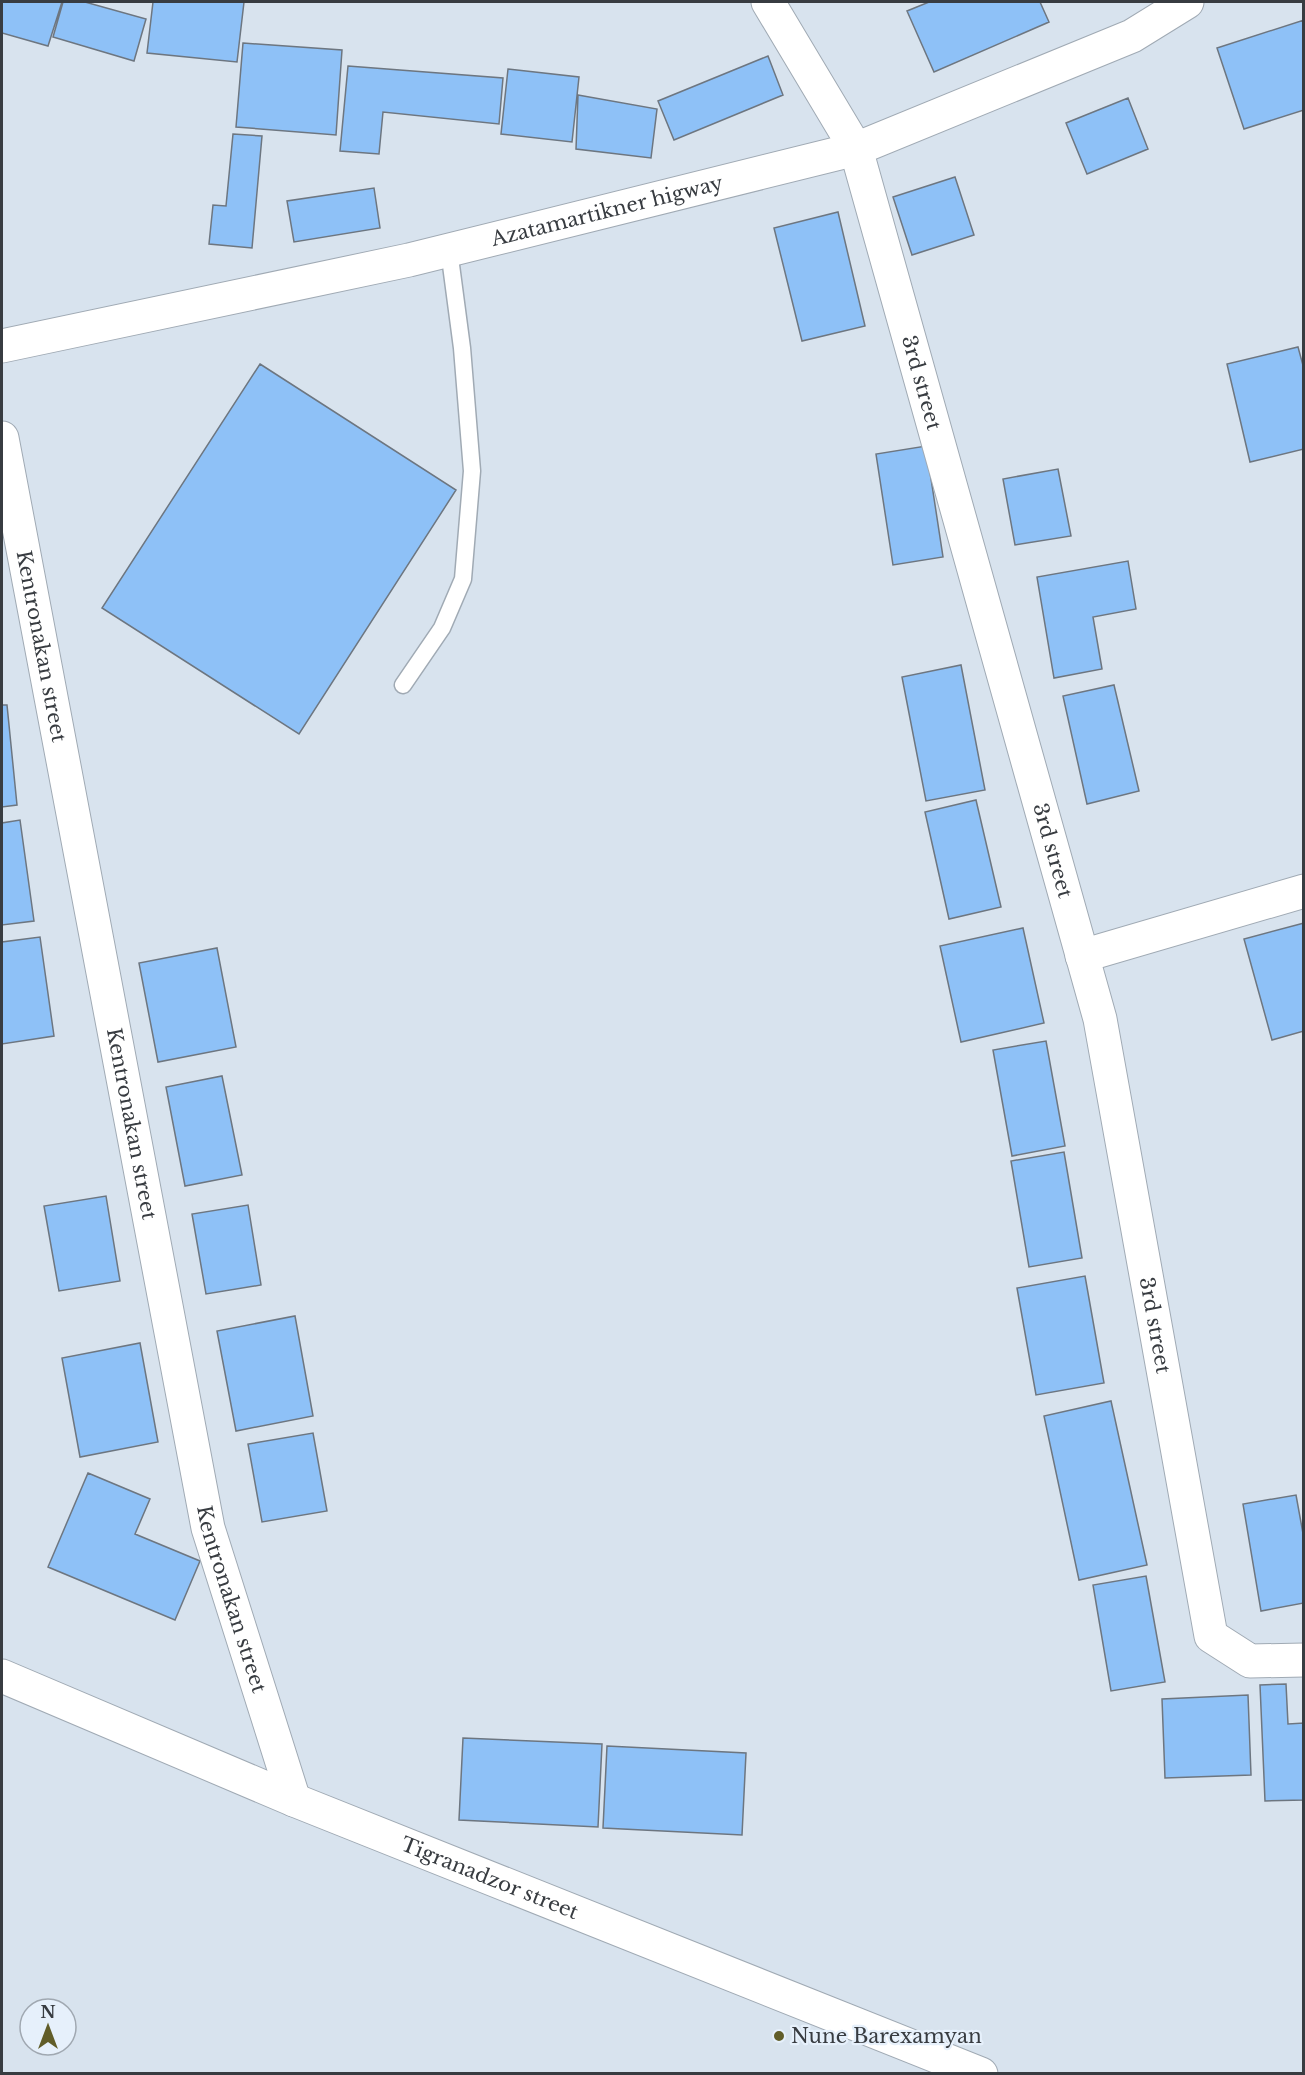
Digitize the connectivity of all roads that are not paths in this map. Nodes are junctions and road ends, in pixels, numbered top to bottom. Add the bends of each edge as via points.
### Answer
1 (768, 2) edge
2 (1187, 2) edge
3 (856, 149) junction
4 (449, 250) junction
5 (2, 346) edge
6 (2, 438) edge
7 (403, 685) dead end
8 (1304, 891) edge
9 (1082, 956) junction
10 (1304, 1660) edge
11 (2, 1677) edge
12 (294, 1800) junction
13 (981, 2073) edge

1 - 3 street, 3rd street
2 - 3 street, Azatamartikner higway via 1132,36
3 - 4 street, Azatamartikner higway
3 - 9 street, 3rd street
4 - 5 street, Azatamartikner higway
4 - 7 lane via 472,471 463,579 442,628
6 - 12 street, Kentronakan street via 208,1528
8 - 9 street
9 - 10 street, 3rd street via 1100,1019 1212,1636 1250,1661
11 - 12 street, Tigranadzor street
12 - 13 street, Tigranadzor street

